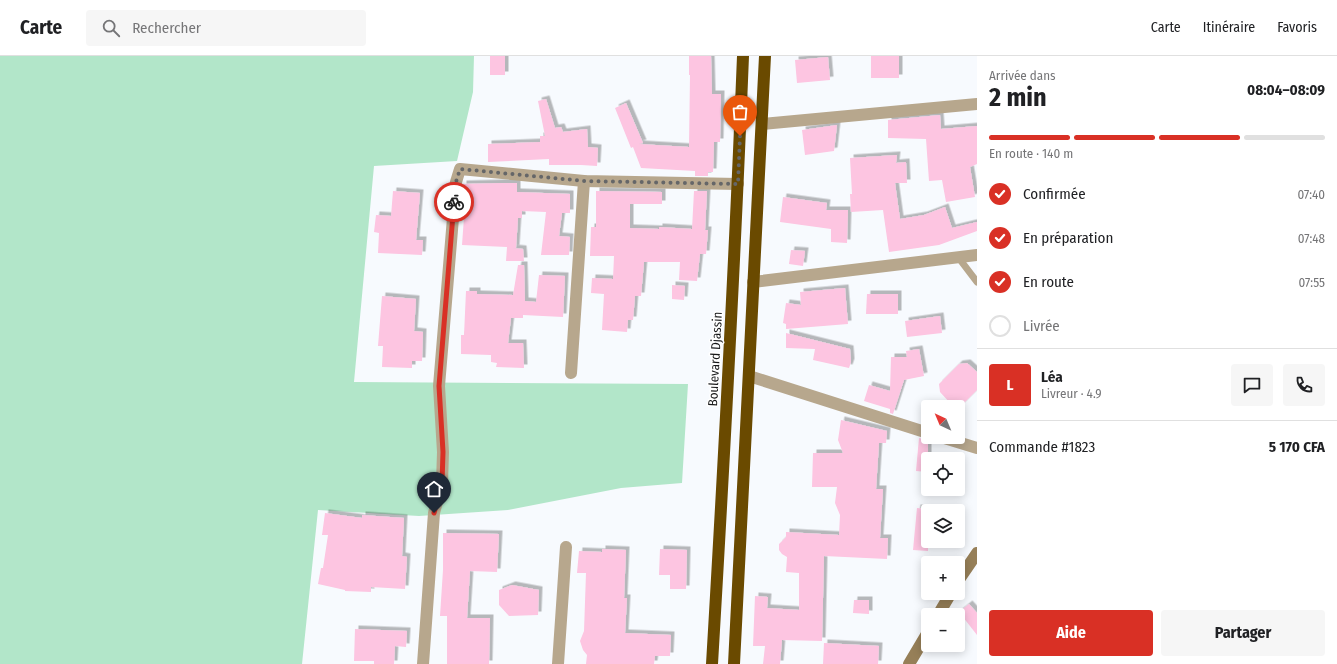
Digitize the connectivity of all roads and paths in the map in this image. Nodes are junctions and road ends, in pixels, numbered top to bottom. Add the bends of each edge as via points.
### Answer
1 (743, 56) edge
2 (765, 56) edge
3 (977, 104) edge
4 (762, 124) junction
5 (584, 181) junction
6 (738, 184) junction
7 (977, 255) edge
8 (958, 257) junction
9 (753, 282) junction
10 (977, 282) edge
11 (571, 374) dead end
12 (749, 376) junction
13 (921, 431) edge
14 (964, 444) edge
15 (977, 448) edge
16 (566, 547) dead end
17 (977, 552) edge
18 (965, 571) edge
19 (921, 644) edge
20 (423, 664) edge
21 (558, 664) edge
22 (712, 664) edge
23 (734, 664) edge
24 (909, 664) edge

1 - 6 highway, Boulevard Djassin
2 - 4 highway
3 - 4 street
4 - 9 highway
5 - 6 street
5 - 11 street
5 - 20 street via 460,169 456,182 439,386 442,483 434,513
6 - 22 highway, Boulevard Djassin
7 - 8 street
8 - 9 street
8 - 10 lane
9 - 12 highway
12 - 13 street
12 - 23 highway
14 - 15 street
16 - 21 street
17 - 18 street
19 - 24 street

